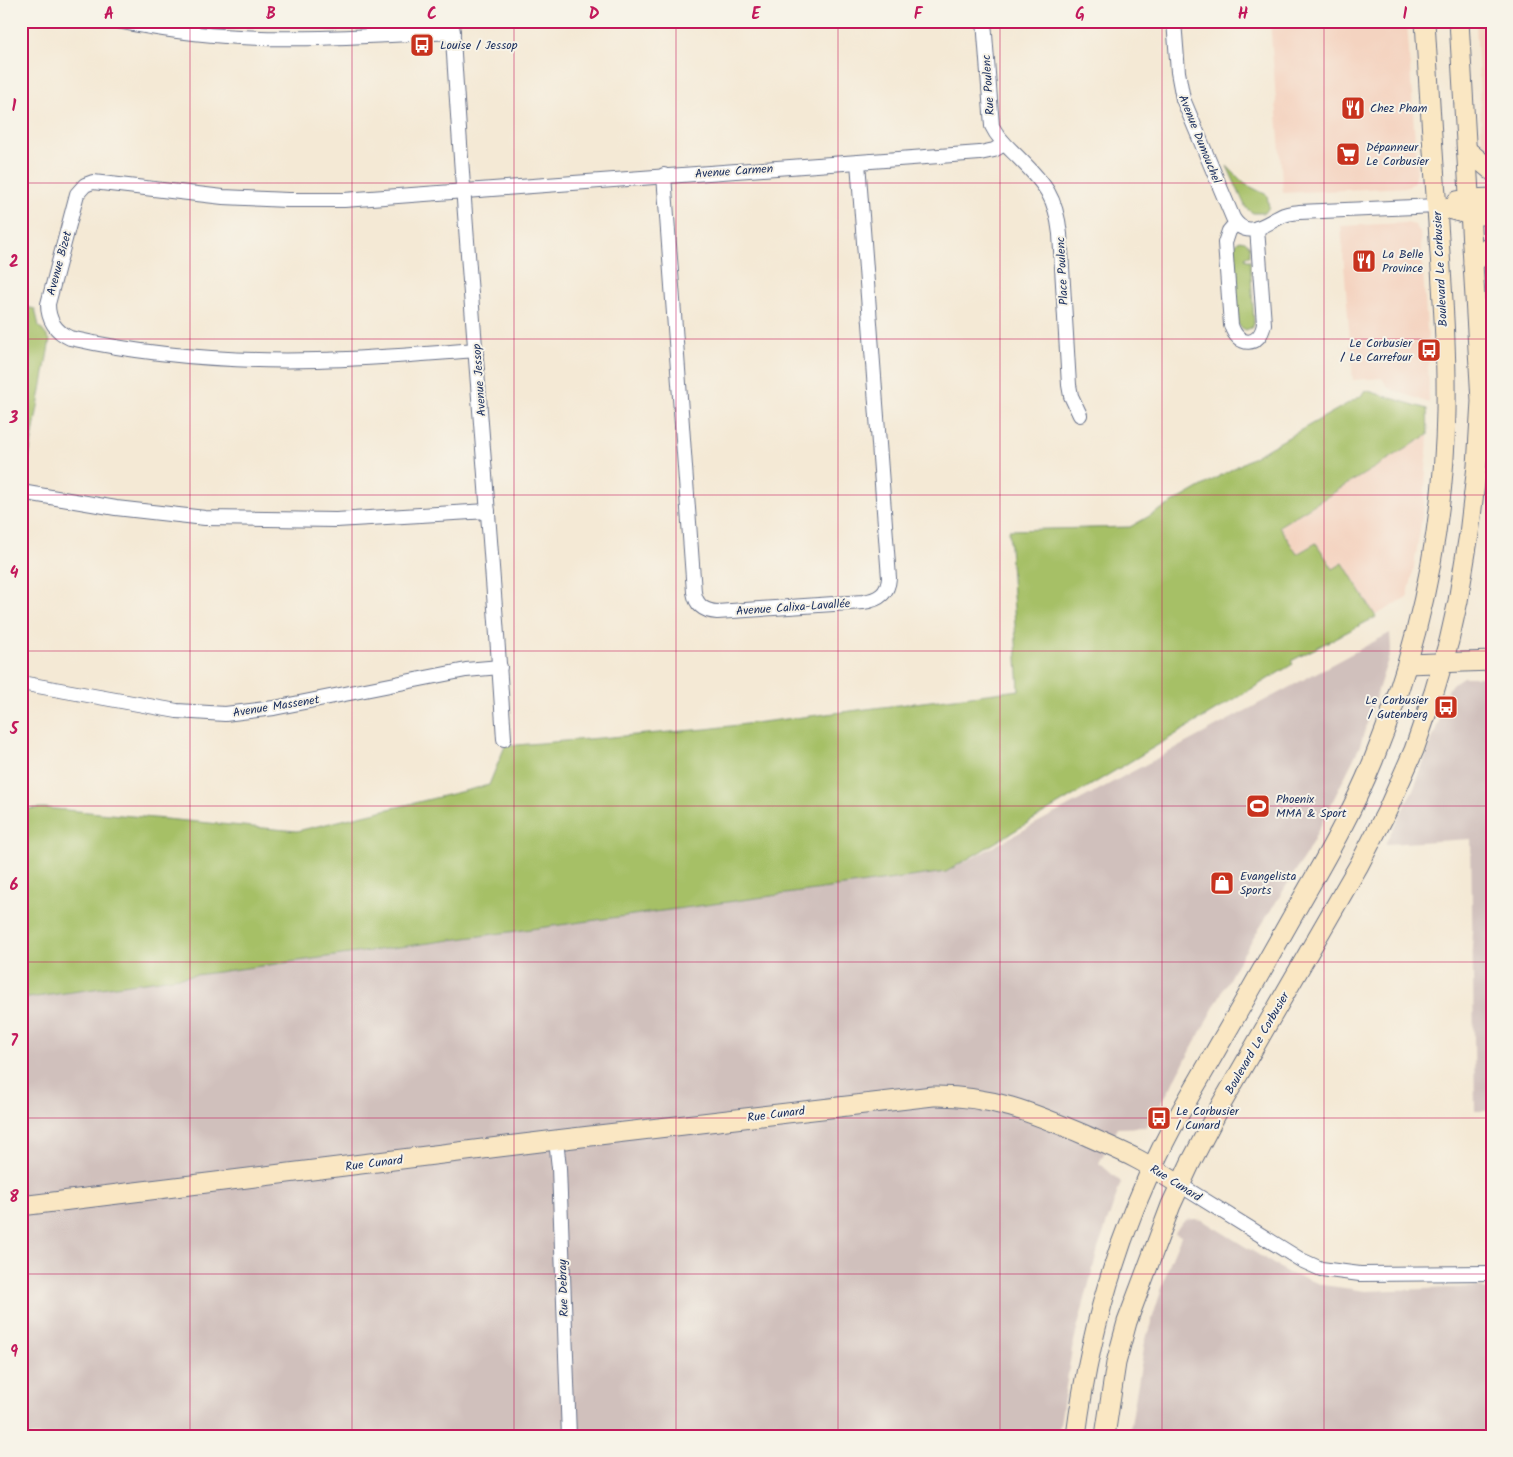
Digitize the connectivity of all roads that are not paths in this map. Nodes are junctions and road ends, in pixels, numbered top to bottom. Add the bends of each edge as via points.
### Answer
1 (117, 21) edge
2 (984, 21) edge
3 (1174, 21) edge
4 (1425, 21) edge
5 (1459, 21) edge
6 (453, 27) edge
7 (1004, 144) junction
8 (1467, 150) junction
9 (858, 162) junction
10 (1492, 170) edge
11 (664, 176) junction
12 (463, 192) junction
13 (1492, 198) edge
14 (1437, 206) junction
15 (1470, 207) junction
16 (1492, 215) edge
17 (1236, 223) junction
18 (1257, 228) junction
19 (1492, 244) edge
20 (1473, 264) junction
21 (477, 350) junction
22 (1080, 415) dead end
23 (21, 492) edge
24 (488, 511) junction
25 (1492, 661) edge
26 (1443, 662) junction
27 (1407, 664) junction
28 (500, 667) junction
29 (21, 683) edge
30 (504, 739) dead end
31 (556, 1140) junction
32 (1153, 1168) junction
33 (1180, 1185) junction
34 (21, 1206) edge
35 (1492, 1273) edge
36 (569, 1436) edge
37 (1076, 1436) edge
38 (1105, 1436) edge

1 - 6 street via 246,38
2 - 7 street, Rue Poulenc via 991,122 994,132
3 - 17 street, Avenue Dumouchel via 1183,99
4 - 14 street, Boulevard Le Corbusier
5 - 8 street, Boulevard Le Corbusier
6 - 12 street, Avenue Jessop
7 - 9 street, Avenue Carmen via 980,153
7 - 22 street, Place Poulenc via 1042,182 1055,206 1060,234 1069,385
8 - 10 street
8 - 15 street, Boulevard Le Corbusier
9 - 11 street, Avenue Carmen
9 - 11 street, Avenue Calixa-Lavallée via 889,578 886,591 880,597 853,603 717,612 705,609 696,600
11 - 12 street, Avenue Carmen
12 - 21 street, Avenue Jessop
12 - 21 street, Avenue Bizet via 288,200 198,195 93,182 77,194 48,309 57,329 70,338 179,354 250,360 318,360
13 - 15 street
14 - 15 street
14 - 18 street via 1294,213
14 - 27 street, Boulevard Le Corbusier via 1446,378 1444,455 1428,575
15 - 16 street
15 - 20 street, Boulevard Le Corbusier
17 - 18 street via 1246,228
17 - 18 street via 1229,230 1226,243 1231,325 1235,337 1246,342 1260,336 1264,324
19 - 20 street
20 - 26 street, Boulevard Le Corbusier via 1481,401 1477,466 1465,566
21 - 24 street, Avenue Jessop
23 - 24 street via 116,508 205,518 336,520
24 - 28 street, Avenue Jessop
25 - 26 street
26 - 27 street
26 - 33 street, Boulevard Le Corbusier via 1414,750 1384,818 1222,1103
27 - 32 street, Boulevard Le Corbusier via 1372,763 1338,837 1196,1084
28 - 29 street, Avenue Massenet via 466,670 274,708 225,714 177,711
28 - 30 street, Avenue Jessop
31 - 32 street, Rue Cunard via 914,1098 958,1096 997,1102 1038,1115
31 - 34 street, Rue Cunard
31 - 36 street, Rue Debray
32 - 33 street, Rue Cunard
32 - 37 street, Boulevard Le Corbusier via 1122,1243 1100,1313 1082,1390
33 - 35 street, Rue Cunard via 1321,1269 1360,1274
33 - 38 street, Boulevard Le Corbusier via 1127,1322 1116,1363

